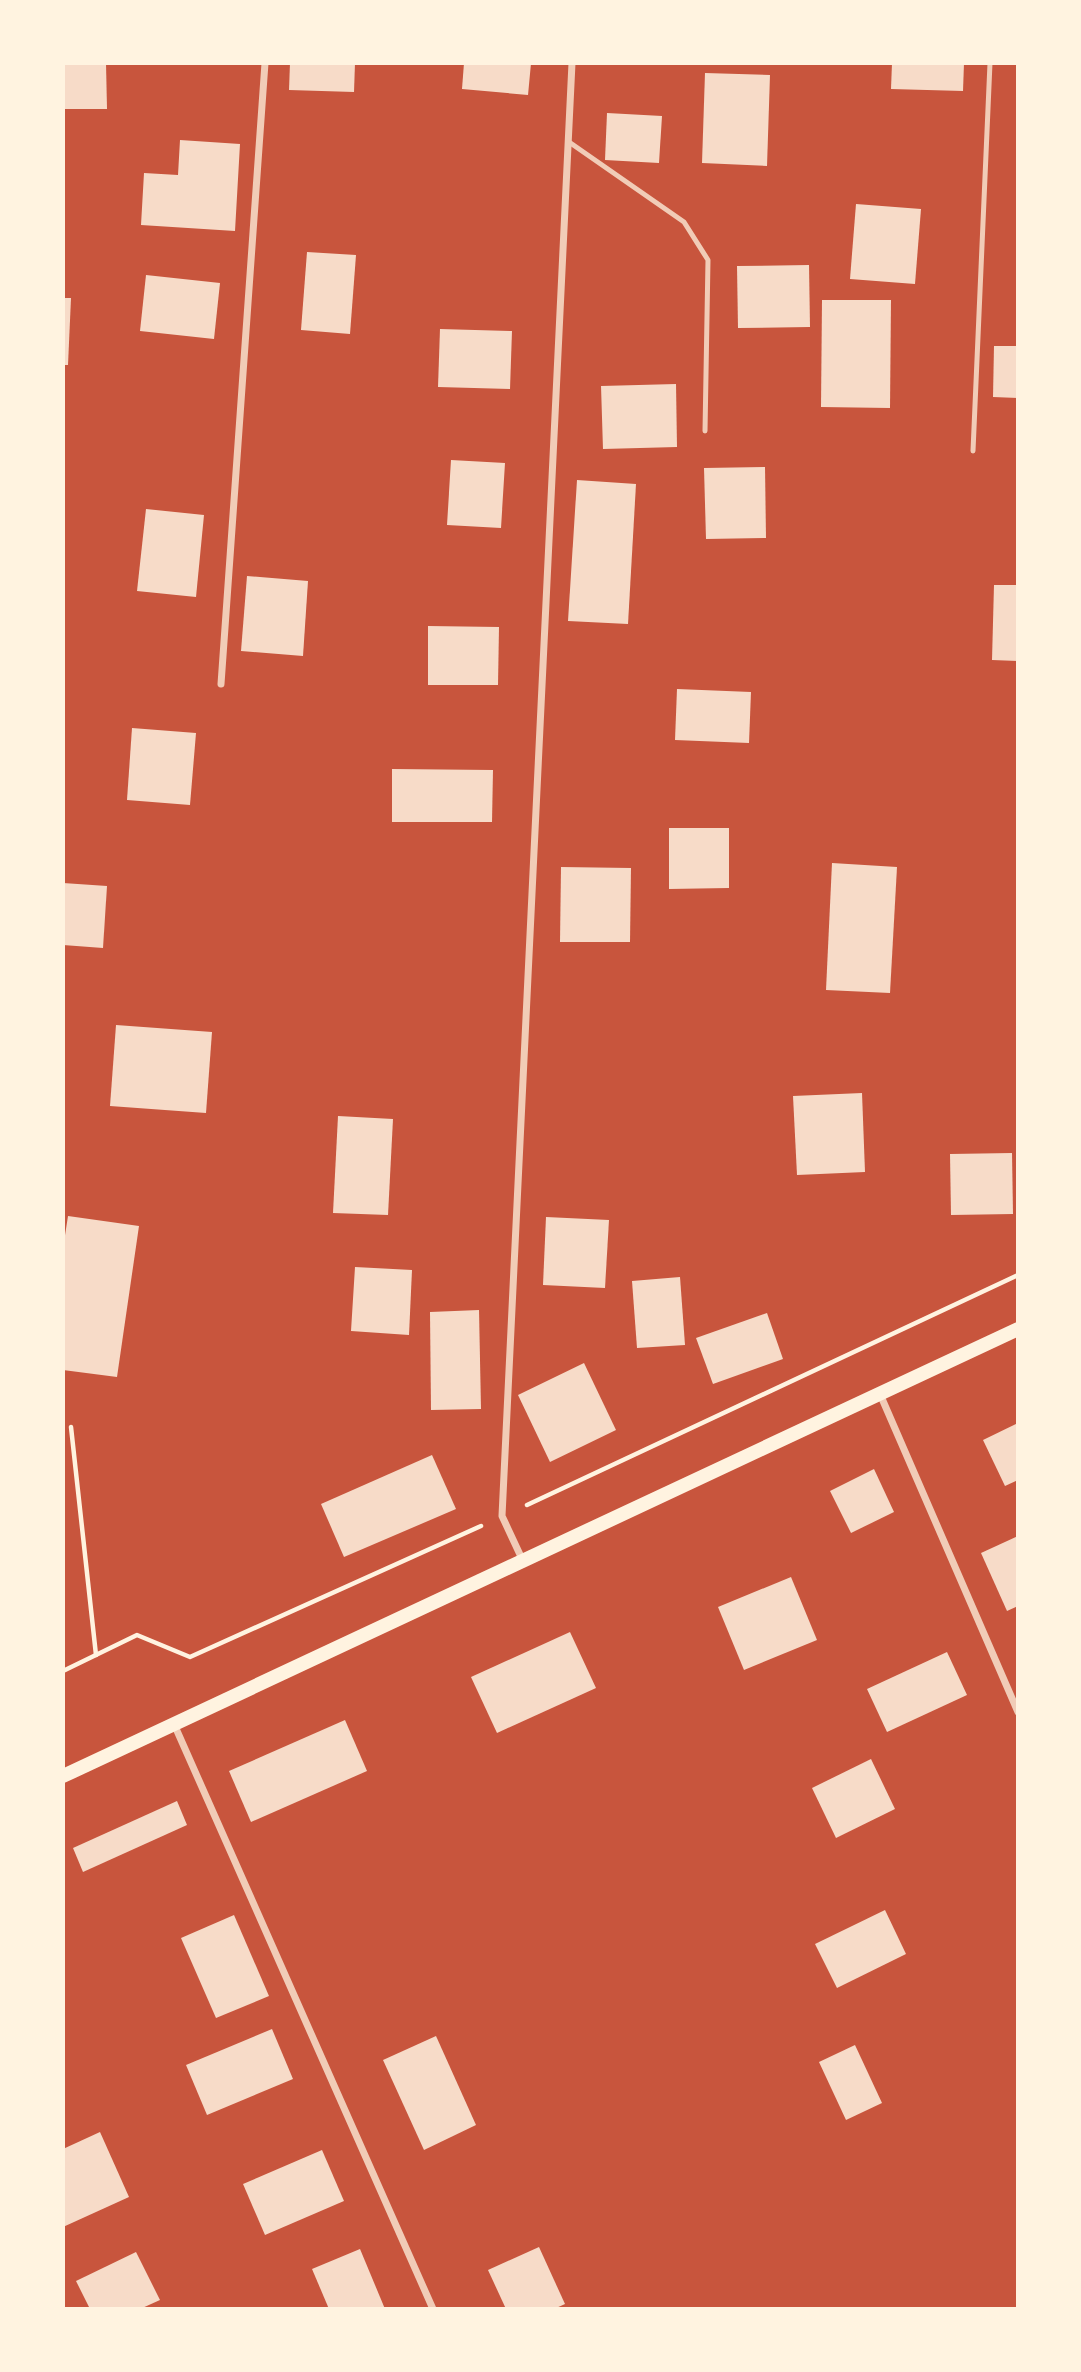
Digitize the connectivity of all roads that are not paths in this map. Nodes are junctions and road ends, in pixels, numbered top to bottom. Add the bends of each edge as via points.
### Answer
1 (265, 63) edge
2 (572, 63) edge
3 (990, 63) edge
4 (569, 142) junction
5 (705, 431) dead end
6 (973, 451) dead end
7 (221, 684) dead end
8 (1018, 1329) edge
9 (880, 1394) junction
10 (523, 1562) junction
11 (1018, 1712) edge
12 (174, 1724) junction
13 (63, 1776) edge
14 (433, 2309) edge

1 - 7 street
2 - 4 street
3 - 6 lane
4 - 5 lane via 684,222 708,260
4 - 10 street via 502,1516
8 - 9 main road
9 - 10 main road
9 - 11 street
10 - 12 main road
12 - 13 main road
12 - 14 street

